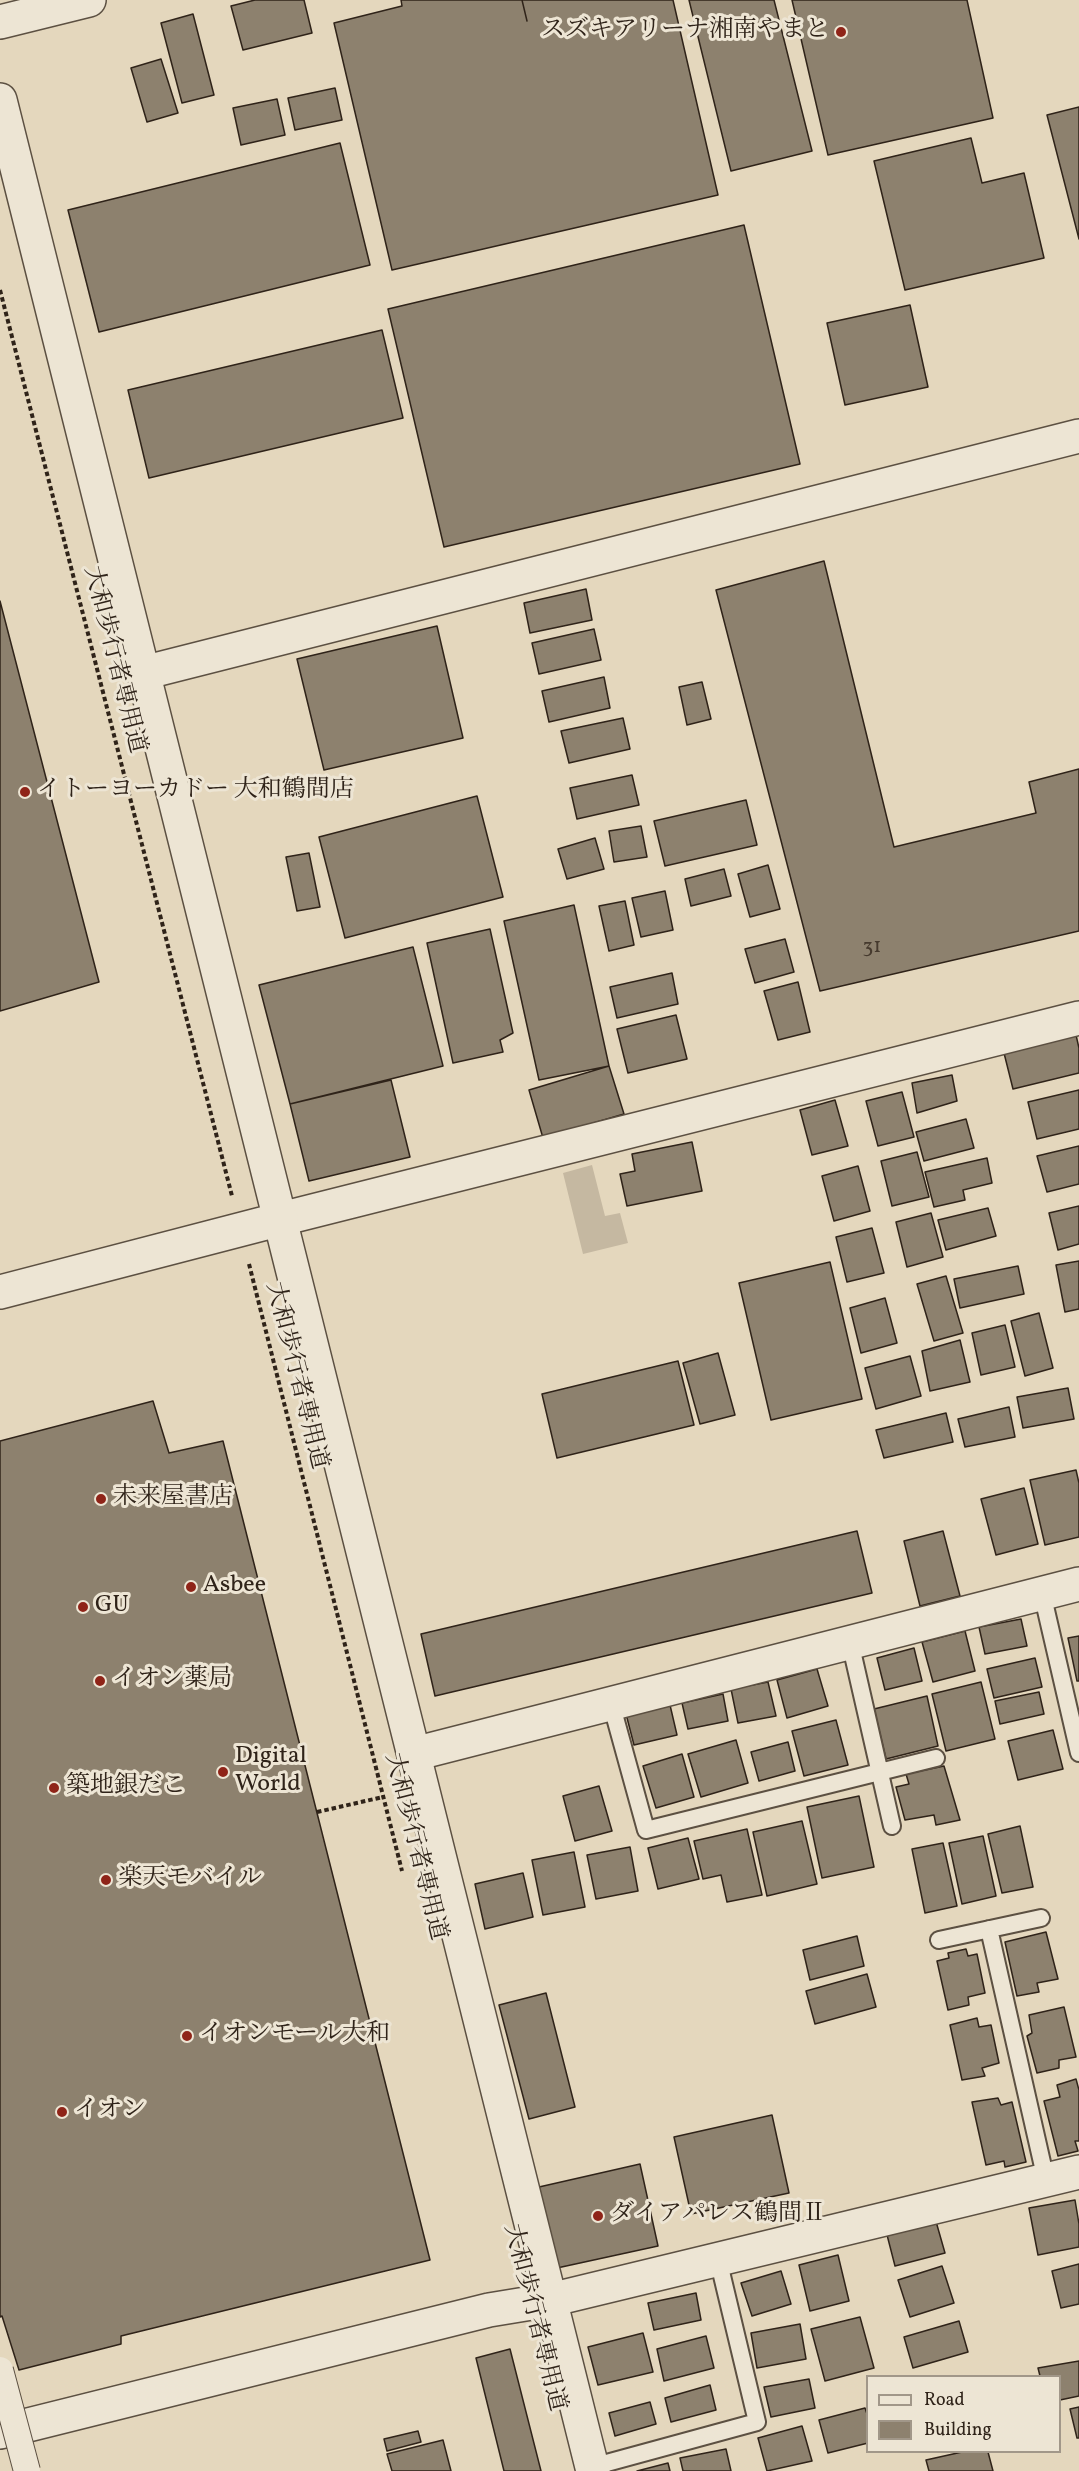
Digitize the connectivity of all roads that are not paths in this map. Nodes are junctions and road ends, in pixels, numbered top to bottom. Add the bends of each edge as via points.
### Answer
1 (89, 0) edge
2 (0, 22) edge
3 (0, 100) edge
4 (1079, 435) edge
5 (143, 673) junction
6 (1079, 1018) edge
7 (281, 1219) junction
8 (0, 1292) edge
9 (1079, 1584) edge
10 (1042, 1593) junction
11 (850, 1642) junction
12 (611, 1703) junction
13 (1079, 1753) edge
14 (414, 1754) junction
15 (936, 1758) dead end
16 (879, 1772) junction
17 (892, 1826) dead end
18 (1041, 1918) dead end
19 (989, 1929) junction
20 (939, 1940) dead end
21 (1079, 2172) edge
22 (1046, 2180) junction
23 (718, 2259) junction
24 (550, 2300) junction
25 (0, 2370) edge
26 (0, 2432) edge
27 (592, 2469) edge
28 (27, 2471) edge

1 - 2 street
3 - 5 street
4 - 5 street
5 - 7 street
6 - 7 street
7 - 8 street
7 - 14 street
9 - 10 street
10 - 11 street
10 - 13 lane
11 - 12 street
11 - 16 lane
12 - 14 street
12 - 16 lane via 646,1830
14 - 24 street
15 - 16 lane
16 - 17 lane
18 - 19 lane
19 - 20 lane
19 - 22 lane
21 - 22 street
22 - 23 street
23 - 24 street
23 - 27 lane via 757,2422
24 - 26 street via 489,2310
24 - 27 street
25 - 28 street, bridge

